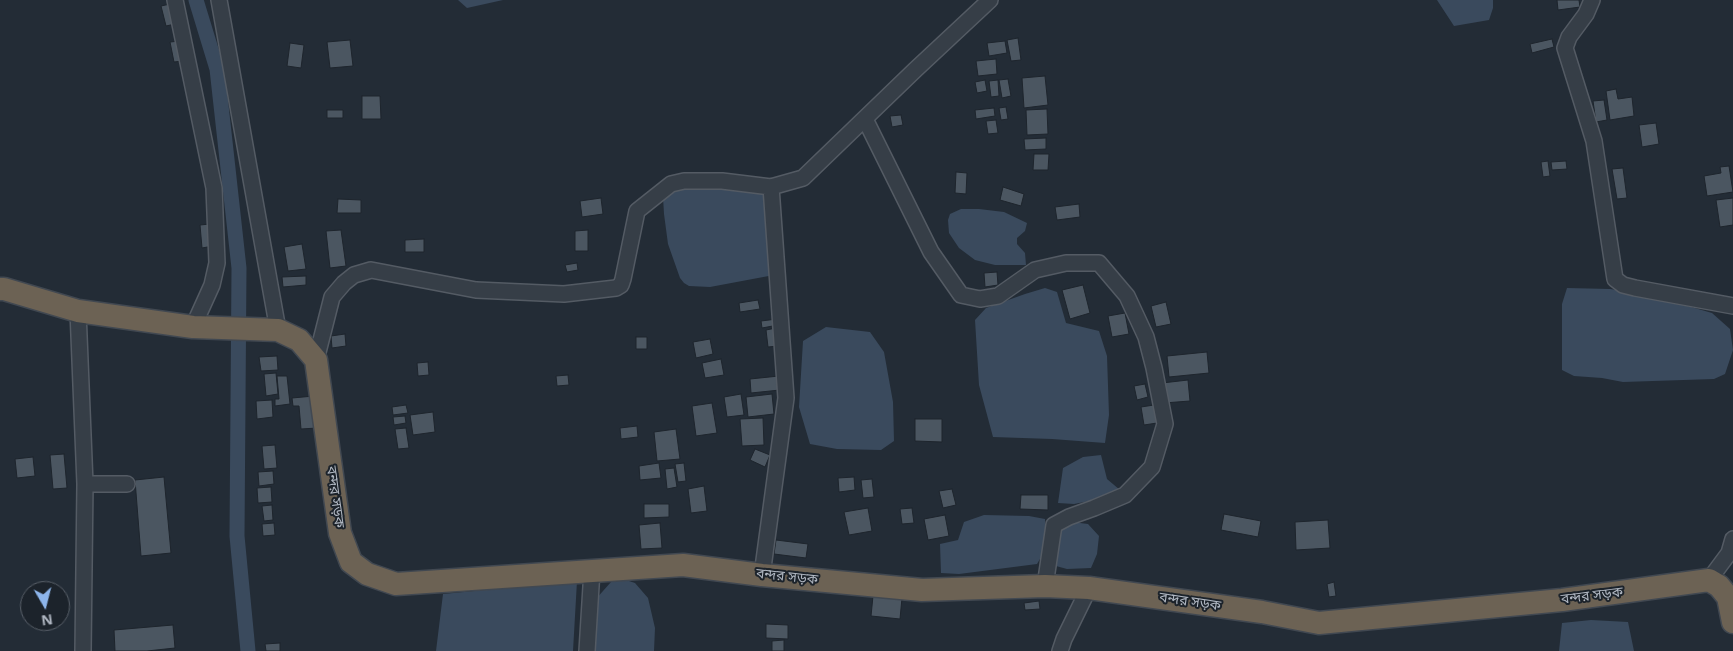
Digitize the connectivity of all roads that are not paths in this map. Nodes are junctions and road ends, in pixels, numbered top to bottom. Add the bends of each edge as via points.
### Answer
1 (175, 0) edge
2 (219, 0) edge
3 (990, 0) edge
4 (1592, 0) edge
5 (865, 119) junction
6 (771, 187) junction
7 (0, 289) edge
8 (1733, 306) edge
9 (78, 311) junction
10 (199, 327) junction
11 (270, 330) junction
12 (316, 360) junction
13 (84, 484) junction
14 (127, 484) dead end
15 (1733, 539) edge
16 (592, 570) junction
17 (762, 575) junction
18 (1709, 580) junction
19 (1045, 586) junction
20 (1089, 588) junction
21 (1733, 622) edge
22 (83, 651) edge
23 (587, 651) edge
24 (1060, 651) edge

1 - 10 street via 214,188 217,262
2 - 11 street
3 - 5 street
4 - 8 street via 1565,48 1594,141 1615,279 1635,288
5 - 6 street via 803,178
5 - 19 street via 930,252 961,295 980,299 998,296 1035,270 1066,263 1100,263 1127,296 1146,337 1165,424 1152,467 1125,495 1054,525
6 - 12 street via 722,181 671,184 637,212 623,279 616,288 564,294 476,290 371,270 354,275 332,297
6 - 17 street via 786,398
7 - 9 highway
9 - 10 highway
9 - 13 street
10 - 11 highway
11 - 12 highway via 299,340
12 - 16 highway, বন্দর সড়ক via 340,533 351,562 367,574 396,584
13 - 14 street
13 - 22 street
15 - 18 street via 1728,553
16 - 17 highway, বন্দর সড়ক via 683,565
16 - 23 street
17 - 19 highway, বন্দর সড়ক via 922,590
18 - 20 highway, বন্দর সড়ক via 1562,600 1319,623
18 - 21 highway via 1728,597
19 - 20 highway, বন্দর সড়ক
20 - 24 street

